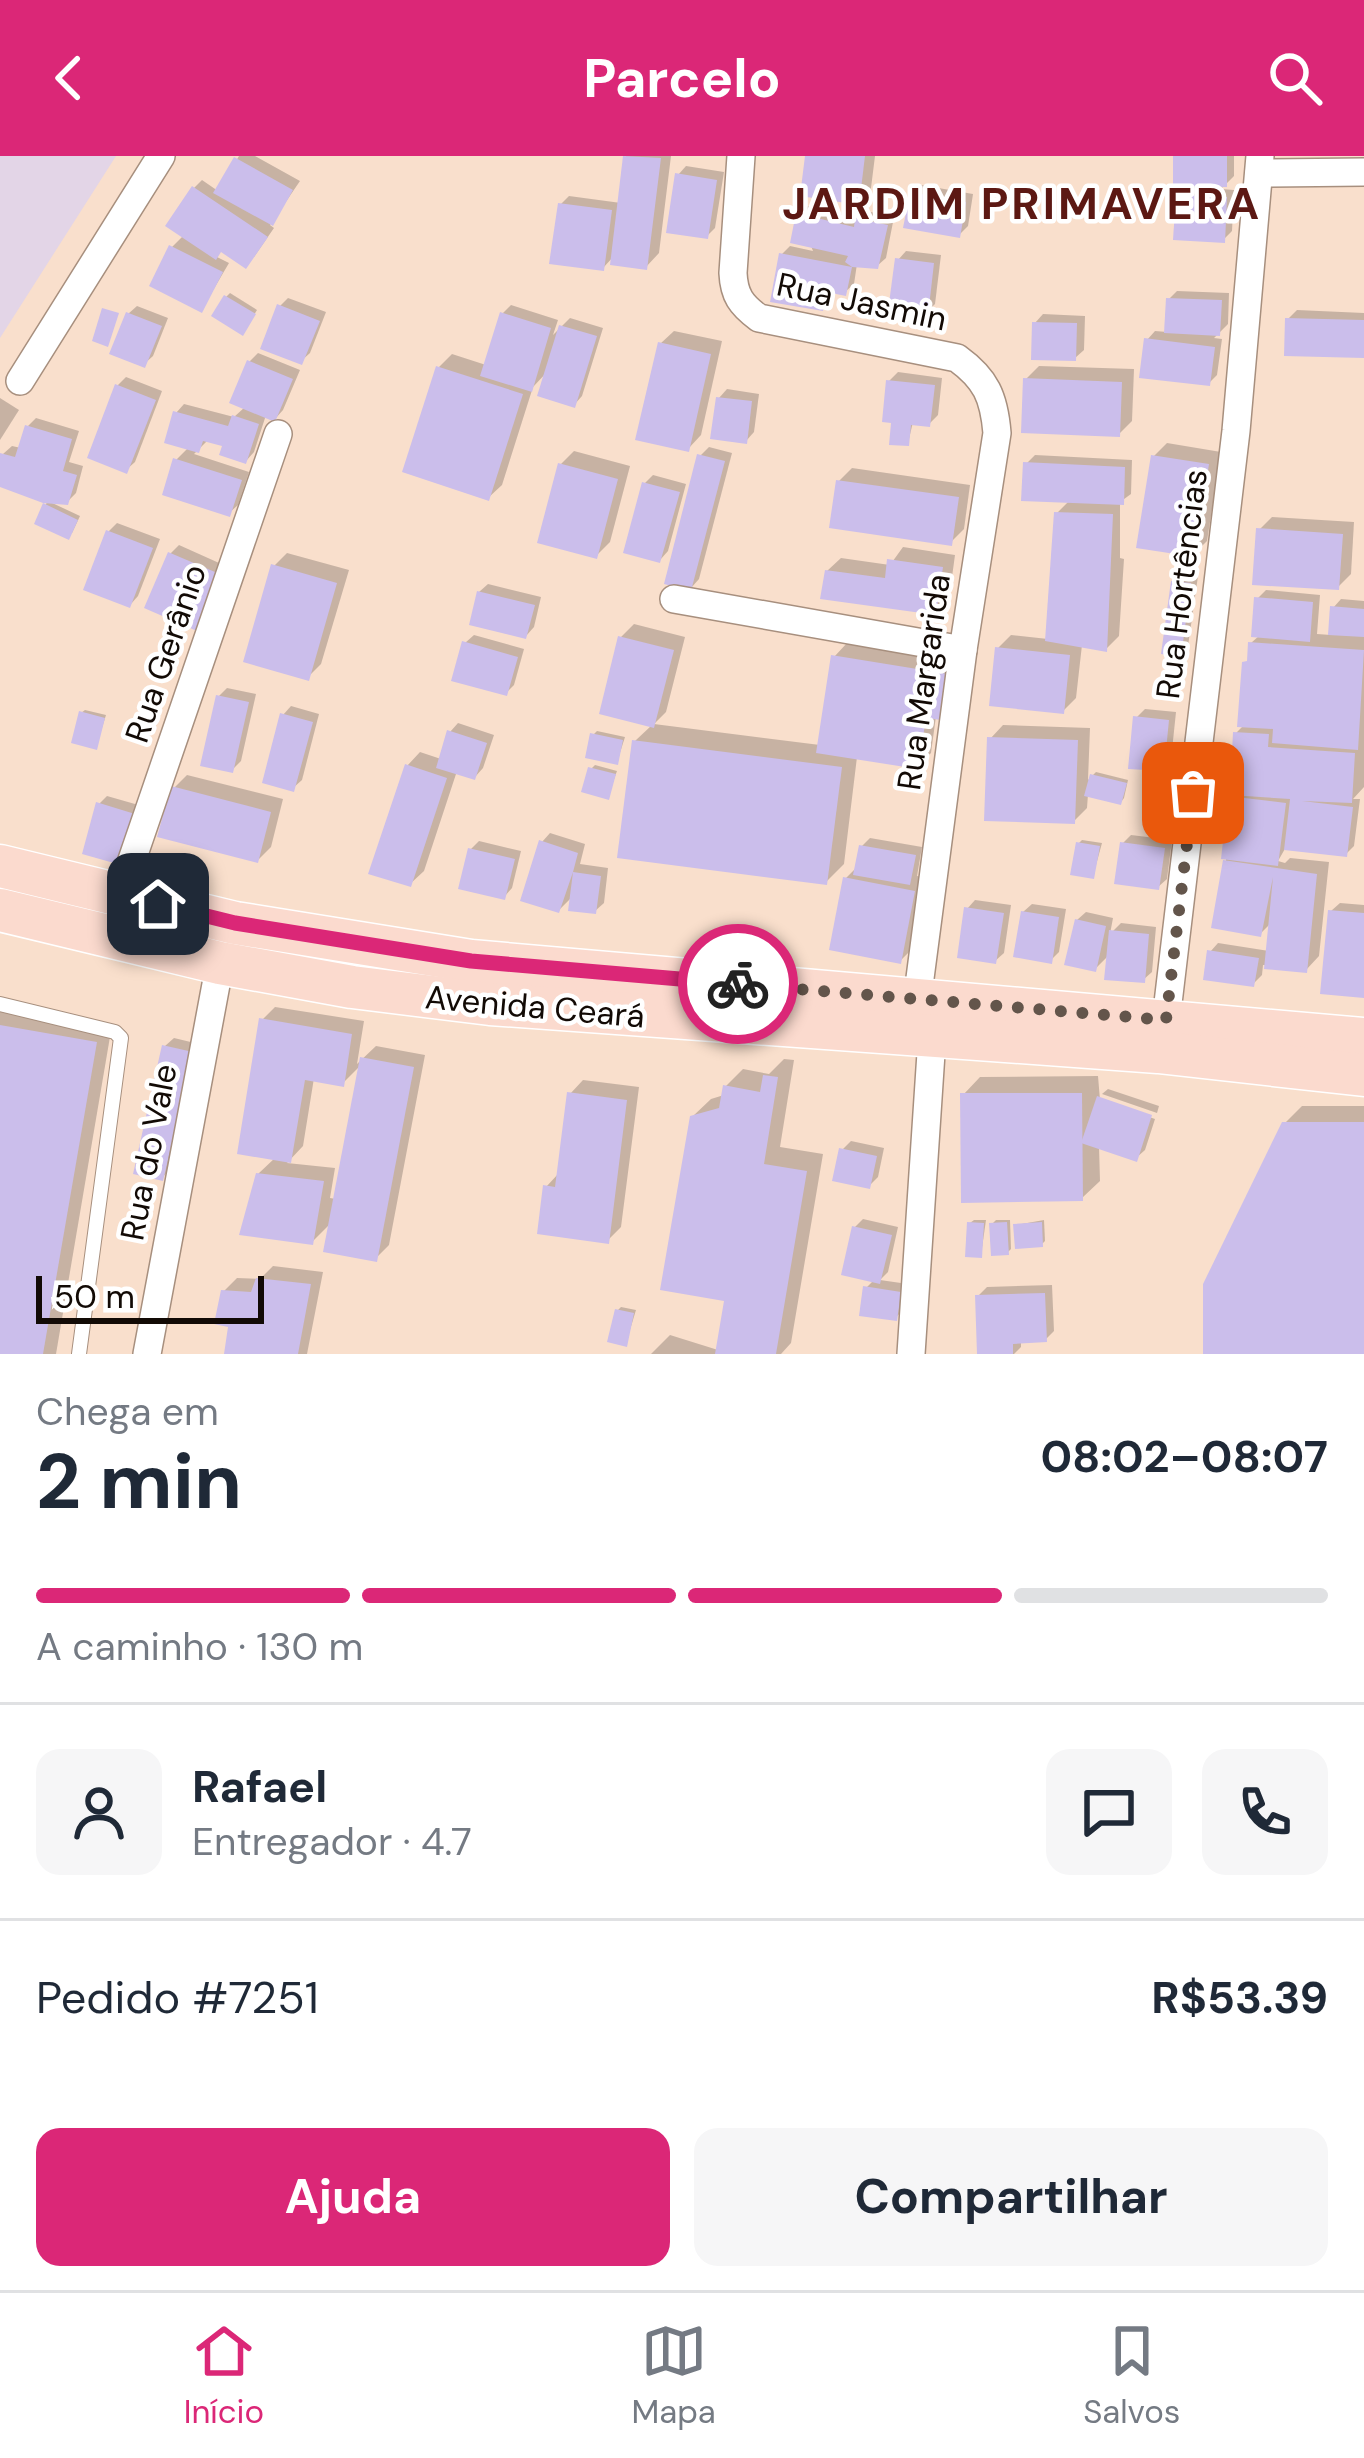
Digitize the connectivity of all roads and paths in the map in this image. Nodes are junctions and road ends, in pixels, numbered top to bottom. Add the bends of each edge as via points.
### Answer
1 (160, 156) edge
2 (741, 156) edge
3 (1260, 164) edge
4 (1364, 172) edge
5 (981, 376) joint
6 (20, 381) dead end
7 (278, 434) dead end
8 (674, 599) dead end
9 (963, 650) junction
10 (0, 866) edge
11 (121, 896) junction
12 (0, 913) edge
13 (220, 963) junction
14 (0, 1004) edge
15 (924, 1019) junction
16 (1166, 1020) junction
17 (1364, 1039) edge
18 (1364, 1075) edge
19 (79, 1354) edge
20 (147, 1354) edge
21 (910, 1354) edge

1 - 6 street
2 - 5 street, Rua Jasmin via 734,291 743,307 759,318 957,358
3 - 4 street
3 - 16 street, Rua Hortências
5 - 9 street, Rua Margarida via 997,433
7 - 11 street, Rua Gerânio
8 - 9 street
9 - 15 street, Rua Margarida
10 - 11 main road, Avenida Ceará
11 - 15 main road, Avenida Ceará via 471,961
12 - 13 main road, Avenida Ceará
13 - 15 main road, Avenida Ceará via 490,1004
13 - 20 street, Rua do Vale
14 - 19 lane via 122,1038
15 - 16 main road, Avenida Ceará
15 - 18 main road, Avenida Ceará
15 - 21 street, Rua Margarida
16 - 17 main road, Avenida Ceará

